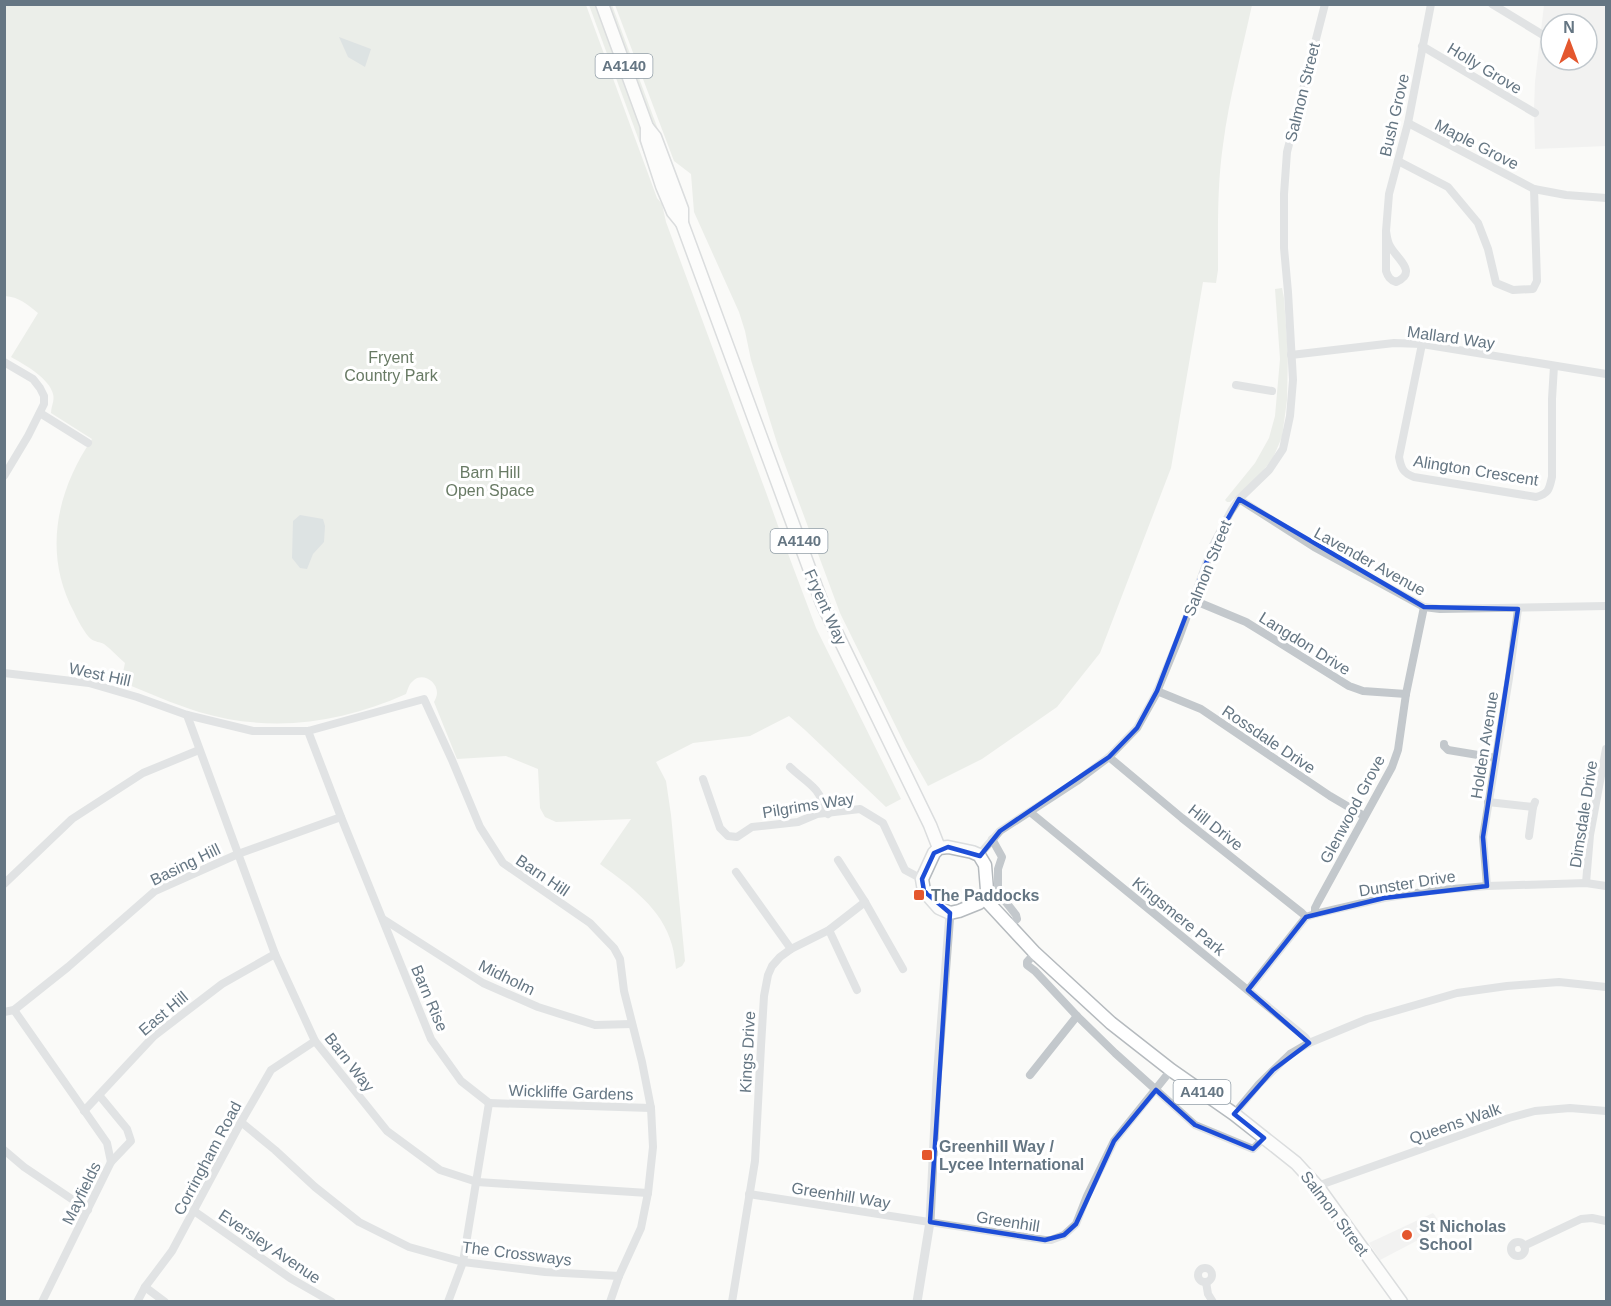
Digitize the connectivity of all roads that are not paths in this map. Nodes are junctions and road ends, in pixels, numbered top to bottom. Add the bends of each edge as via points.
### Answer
1 (602, 4) edge
2 (1325, 4) edge
3 (1431, 4) edge
4 (1492, 4) edge
5 (1539, 33) edge
6 (1422, 46) junction
7 (1534, 113) dead end
8 (1408, 123) junction
9 (1398, 160) junction
10 (1534, 189) junction
11 (1606, 198) edge
12 (1386, 231) junction
13 (1422, 344) junction
14 (1291, 355) junction
15 (4, 362) edge
16 (1554, 366) junction
17 (1606, 374) edge
18 (1236, 385) dead end
19 (1272, 391) dead end
20 (40, 412) junction
21 (88, 442) dead end
22 (4, 476) edge
23 (1239, 499) junction
24 (1192, 600) junction
25 (1606, 606) edge
26 (1424, 607) junction
27 (1518, 609) junction
28 (4, 673) edge
29 (1157, 691) junction
30 (1406, 694) junction
31 (187, 715) junction
32 (308, 731) junction
33 (1444, 744) dead end
34 (1606, 749) edge
35 (199, 750) junction
36 (1109, 758) junction
37 (1496, 758) junction
38 (790, 767) dead end
39 (703, 779) dead end
40 (1488, 802) junction
41 (1030, 812) junction
42 (828, 814) junction
43 (1364, 816) junction
44 (340, 817) junction
45 (1529, 836) dead end
46 (992, 839) junction
47 (939, 848) junction
48 (238, 854) junction
49 (980, 855) junction
50 (838, 860) dead end
51 (736, 872) dead end
52 (922, 879) junction
53 (4, 884) edge
54 (1586, 884) junction
55 (1488, 886) junction
56 (1606, 886) edge
57 (984, 898) junction
58 (865, 902) junction
59 (950, 913) junction
60 (1315, 914) junction
61 (1306, 917) junction
62 (382, 918) junction
63 (1010, 925) junction
64 (829, 930) junction
65 (790, 949) junction
66 (1035, 953) junction
67 (275, 954) junction
68 (903, 969) dead end
69 (1606, 987) edge
70 (857, 990) dead end
71 (1248, 990) junction
72 (14, 1010) junction
73 (4, 1012) edge
74 (1077, 1016) junction
75 (632, 1024) junction
76 (315, 1041) junction
77 (1309, 1042) junction
78 (1171, 1070) junction
79 (1030, 1075) dead end
80 (1156, 1090) junction
81 (99, 1095) junction
82 (489, 1103) junction
83 (651, 1108) junction
84 (84, 1111) junction
85 (1606, 1111) edge
86 (1234, 1114) junction
87 (241, 1122) junction
88 (1264, 1138) junction
89 (4, 1150) edge
90 (111, 1162) junction
91 (477, 1182) junction
92 (1318, 1187) junction
93 (648, 1193) junction
94 (749, 1194) junction
95 (88, 1210) junction
96 (194, 1211) junction
97 (1606, 1221) edge
98 (930, 1222) junction
99 (1524, 1246) dead end
100 (463, 1262) junction
101 (619, 1276) junction
102 (1206, 1282) dead end
103 (145, 1287) junction
104 (42, 1302) edge
105 (137, 1302) edge
106 (165, 1302) edge
107 (332, 1302) edge
108 (448, 1302) edge
109 (610, 1302) edge
110 (732, 1302) edge
111 (917, 1302) edge
112 (1213, 1302) edge
113 (1401, 1302) edge

1 - 47 main road, Fryent Way / A4140 via 682,209 682,223 822,603
2 - 14 street, Salmon Street via 1287,152 1284,248
3 - 6 street, Bush Grove
4 - 5 street
6 - 7 street, Holly Grove
6 - 8 street, Bush Grove
8 - 9 street, Bush Grove
8 - 10 street, Maple Grove
9 - 10 street via 1448,187 1478,223 1496,283 1513,290 1533,289 1537,281
9 - 12 street, Bush Grove via 1389,194
10 - 11 street, Maple Grove
12 - 12 street, Bush Grove via 1386,271 1396,282 1406,275 1405,266 1389,245
13 - 14 street, Mallard Way via 1394,343
13 - 16 street, Mallard Way
13 - 16 street, Alington Crescent via 1399,457 1400,467 1414,477 1536,497 1545,495 1552,477
14 - 23 street, Salmon Street via 1290,416 1282,449 1269,470
15 - 20 street via 33,379 40,388 44,396
16 - 17 street, Mallard Way
18 - 19 street
20 - 21 street
20 - 22 street
23 - 24 street, Salmon Street via 1213,545
23 - 26 street, Lavender Avenue
24 - 29 street, Salmon Street
24 - 30 street, Langdon Drive via 1246,622 1349,686 1363,691
25 - 27 street, Lavender Avenue
26 - 27 street, Lavender Avenue
26 - 30 street, Glenwood Grove
27 - 37 street, Holden Avenue
28 - 31 street, West Hill via 88,683
29 - 36 street, Salmon Street via 1137,728
29 - 43 street, Rossdale Drive via 1201,709
30 - 43 street, Glenwood Grove via 1398,750
31 - 32 street, Barn Hill via 253,731
31 - 35 street, Barn Way
32 - 44 street, Barn Rise
32 - 75 street, Barn Hill via 424,699 480,828 502,863 590,923 614,948 620,959
33 - 37 street via 1448,750
34 - 54 street, Dimsdale Drive via 1590,835
35 - 48 street, Barn Way
35 - 53 street via 144,773 72,819
36 - 41 street, Salmon Street
36 - 61 street, Hill Drive
37 - 40 street, Holden Avenue
38 - 42 street via 814,787
39 - 42 street, Pilgrims Way via 720,828 728,836 737,837 752,827
40 - 45 street via 1534,804
40 - 55 street, Holden Avenue via 1483,837
41 - 46 street, Salmon Street
41 - 71 street, Kingsmere Park
42 - 52 street, Pilgrims Way via 860,809 883,823 905,870
43 - 60 street, Glenwood Grove
44 - 48 street, Basing Hill
44 - 62 street, Barn Rise
46 - 49 street, Salmon Street
46 - 63 street via 1002,857 998,892 1017,919
47 - 49 main road
47 - 52 main road
48 - 67 street, Barn Way
48 - 72 street, Basing Hill via 155,891
49 - 57 main road via 987,890
50 - 58 street
51 - 65 street
52 - 59 main road via 924,891 939,908
54 - 55 street, Dunster Drive
54 - 56 street, Dunster Drive
55 - 60 street, Dunster Drive via 1384,898
57 - 59 main road
57 - 63 main road, Salmon Street / A4140
58 - 64 street, Kings Drive
58 - 68 street
59 - 98 street
60 - 61 street, Dunster Drive
61 - 71 street
62 - 75 street, Midholm via 483,983 538,1007 595,1024
62 - 82 street, Barn Rise via 431,1039 461,1081
63 - 66 main road, Salmon Street / A4140
64 - 65 street, Kings Drive
64 - 70 street
65 - 94 street, Kings Drive via 772,966 766,982 755,1161
66 - 74 street via 1027,965
66 - 78 main road, Salmon Street / A4140 via 1111,1023
67 - 76 street, Barn Way
67 - 81 street, East Hill via 222,984 154,1036
69 - 77 street via 1559,982 1457,993 1367,1019
71 - 77 street, Kingsmere Park
72 - 73 street, Basing Hill
72 - 84 street, Mayfields
74 - 79 street
74 - 80 street
75 - 83 street, Barn Hill
76 - 87 street, Corringham Road via 271,1070
76 - 91 street, Barn Way via 387,1131 440,1170
77 - 86 street via 1273,1070
78 - 80 street, Greenhill
78 - 86 main road, Salmon Street / A4140
80 - 88 street via 1195,1125 1253,1149
80 - 98 street, Greenhill via 1114,1141 1076,1224 1064,1235 1045,1240
81 - 84 street, East Hill
81 - 90 street via 127,1129 131,1141
82 - 83 street, Wickliffe Gardens
82 - 91 street
83 - 93 street, Barn Hill via 653,1147
84 - 90 street, Mayfields via 107,1143
85 - 92 street, Queens Walk via 1535,1111
86 - 88 main road, Salmon Street / A4140
87 - 96 street, Corringham Road
87 - 100 street, The Crossways via 359,1222 409,1247
88 - 92 main road, Salmon Street / A4140 via 1296,1162
89 - 95 street
90 - 95 street, Mayfields
91 - 93 street, Barn Way
91 - 100 street
92 - 113 main road, Salmon Street / A4140
93 - 101 street, Barn Hill via 641,1228
94 - 98 street, Greenhill Way
94 - 110 street, Kings Drive
95 - 104 street, Mayfields
96 - 103 street, Corringham Road via 172,1251
96 - 107 street, Eversley Avenue via 290,1278
97 - 99 street via 1581,1219
98 - 111 street
100 - 101 street, The Crossways
100 - 108 street
101 - 109 street, Barn Hill
102 - 112 street
103 - 105 street, Corringham Road
103 - 106 street

